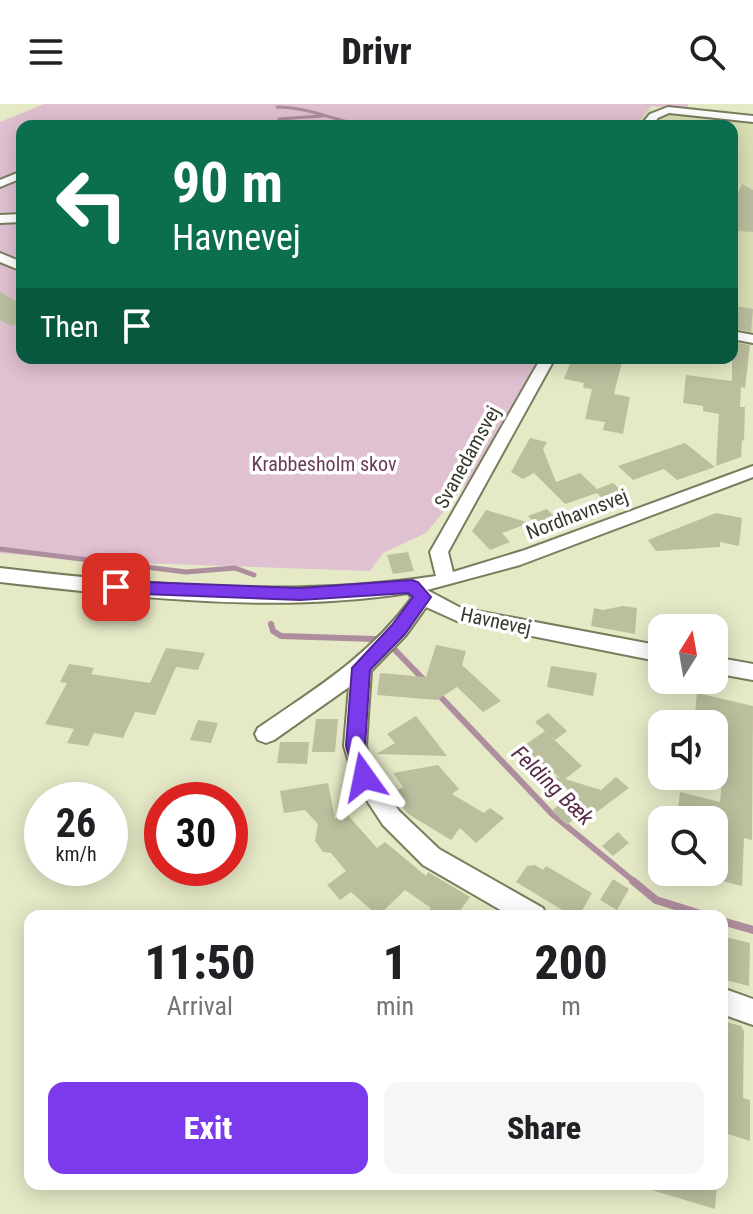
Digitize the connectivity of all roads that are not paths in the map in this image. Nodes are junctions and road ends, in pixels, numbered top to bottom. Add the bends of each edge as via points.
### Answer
1 (698, 109) edge
2 (753, 119) edge
3 (650, 120) edge
4 (545, 364) edge
5 (753, 471) edge
6 (0, 575) edge
7 (446, 580) junction
8 (418, 592) junction
9 (648, 651) edge
10 (361, 668) junction
11 (728, 668) edge
12 (753, 672) edge
13 (266, 734) dead end
14 (524, 910) edge
15 (728, 1003) edge
16 (753, 1012) edge

1 - 2 street
1 - 3 street via 668,110
4 - 7 street, Svanedamsvej via 439,552
5 - 7 street, Nordhavnsvej via 528,556
6 - 8 street via 226,592
7 - 8 street, Nordhavnsvej
8 - 9 street, Havnevej via 457,614
8 - 10 street via 399,630
10 - 13 street
10 - 14 street via 355,746 364,777 391,818 431,857
11 - 12 street
15 - 16 street

